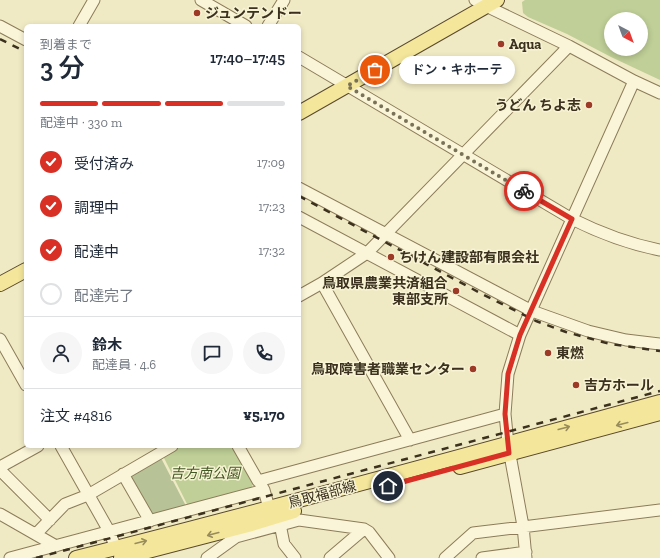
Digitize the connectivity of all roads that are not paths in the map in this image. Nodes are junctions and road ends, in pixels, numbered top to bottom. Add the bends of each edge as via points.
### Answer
1 (94, 0) edge
2 (201, 0) edge
3 (284, 0) edge
4 (486, 2) edge
5 (80, 24) edge
6 (243, 24) edge
7 (269, 24) edge
8 (0, 26) edge
9 (24, 39) edge
10 (569, 46) junction
11 (301, 58) edge
12 (634, 81) junction
13 (347, 86) junction
14 (660, 93) edge
15 (301, 112) edge
16 (463, 155) junction
17 (301, 189) edge
18 (301, 218) edge
19 (572, 219) junction
20 (386, 233) junction
21 (660, 250) edge
22 (367, 253) junction
23 (24, 271) edge
24 (0, 284) edge
25 (322, 284) junction
26 (301, 295) edge
27 (532, 311) junction
28 (520, 335) junction
29 (0, 339) edge
30 (660, 344) edge
31 (24, 381) edge
32 (660, 402) edge
33 (660, 413) edge
34 (505, 414) junction
35 (410, 440) junction
36 (35, 448) edge
37 (62, 448) edge
38 (168, 448) edge
39 (239, 448) edge
40 (508, 448) junction
41 (0, 469) edge
42 (123, 474) junction
43 (261, 485) junction
44 (88, 494) junction
45 (660, 510) edge
46 (0, 514) edge
47 (274, 517) junction
48 (50, 520) junction
49 (150, 521) junction
50 (523, 526) junction
51 (364, 530) junction
52 (109, 531) junction
53 (36, 534) junction
54 (56, 546) junction
55 (119, 553) edge
56 (526, 555) edge
57 (332, 557) edge
58 (10, 558) edge
59 (76, 558) edge
60 (207, 558) edge
61 (295, 558) edge
62 (389, 558) edge
63 (445, 558) edge
64 (482, 558) edge

1 - 5 street
2 - 6 street
3 - 7 street
4 - 10 street
4 - 13 main road
8 - 9 street
10 - 12 street
10 - 16 street
11 - 13 street
12 - 14 street
12 - 19 street
13 - 15 main road
13 - 16 street
16 - 19 street
16 - 20 street
17 - 20 street
18 - 22 street
19 - 21 street via 604,234
19 - 27 street
20 - 22 street
20 - 27 street
22 - 25 street
22 - 28 street
23 - 24 main road
25 - 26 street
25 - 35 street
27 - 28 street
27 - 30 street via 588,332
28 - 34 street via 508,374
29 - 31 street
40 -> 32 main road, 鳥取福部線
33 -> 40 main road, 鳥取福部線
34 - 35 street
34 - 40 street
35 - 43 street
36 - 41 street
37 - 44 street
38 - 42 street
39 - 43 street
40 - 47 main road, 鳥取福部線 via 414,470
40 - 50 street
41 - 48 street
42 - 44 street
42 - 49 street
43 - 47 street
43 - 49 street
44 - 48 street via 65,504
44 - 52 street
45 - 50 street
46 - 53 street
47 - 51 street
47 - 55 main road, 鳥取福部線
47 - 60 street via 236,537
47 - 61 street via 284,544
48 - 53 street
49 - 52 street
50 - 56 street
50 - 63 street via 473,533
51 - 57 street
51 - 62 street via 369,532
52 - 54 street
52 - 55 street
53 - 54 street
54 - 58 street
55 - 59 main road, 鳥取福部線
56 - 64 street

